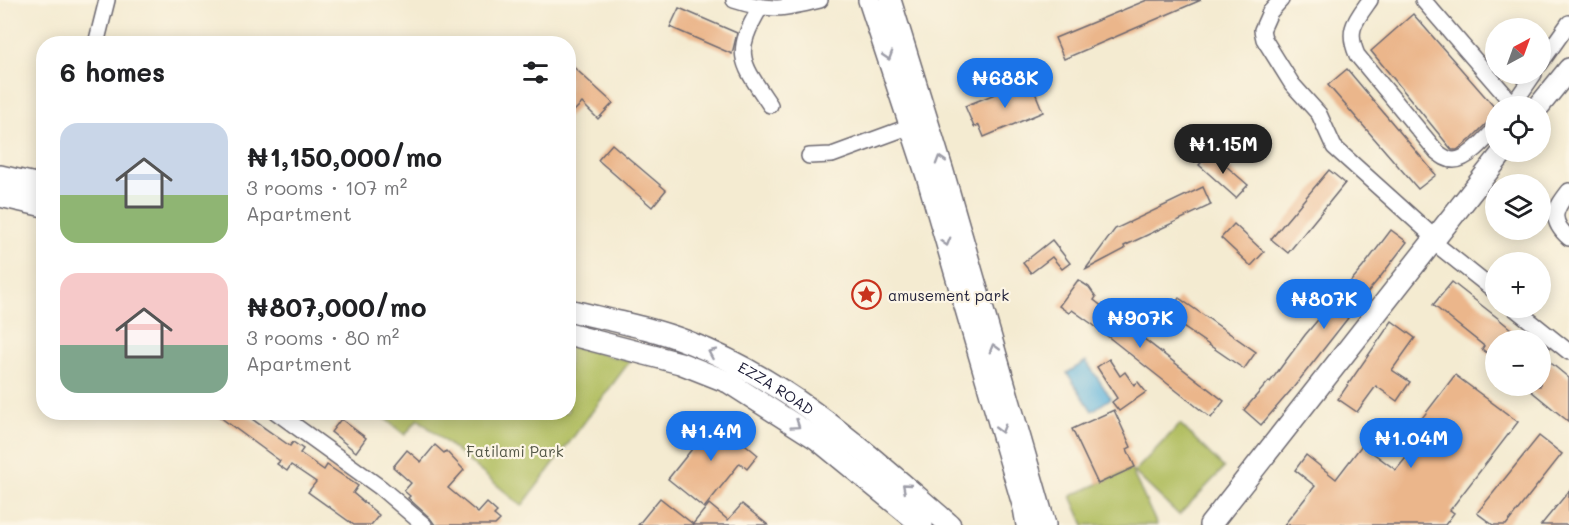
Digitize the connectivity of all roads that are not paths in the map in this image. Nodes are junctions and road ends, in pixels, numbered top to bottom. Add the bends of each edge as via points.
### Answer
1 (107, 0) edge
2 (734, 0) edge
3 (820, 0) edge
4 (869, 0) edge
5 (890, 0) edge
6 (1281, 0) edge
7 (1370, 0) edge
8 (1434, 4) edge
9 (760, 8) junction
10 (1569, 23) edge
11 (98, 36) edge
12 (1551, 48) edge
13 (1569, 70) edge
14 (1506, 96) edge
15 (1547, 96) edge
16 (770, 105) dead end
17 (911, 126) junction
18 (1485, 140) edge
19 (809, 156) dead end
20 (1495, 162) edge
21 (0, 176) edge
22 (36, 184) edge
23 (1569, 191) edge
24 (0, 196) edge
25 (36, 204) edge
26 (1569, 238) edge
27 (1433, 239) junction
28 (1485, 283) edge
29 (576, 312) edge
30 (1526, 318) edge
31 (637, 326) junction
32 (576, 336) edge
33 (631, 349) junction
34 (1569, 352) edge
35 (287, 420) edge
36 (917, 523) edge
37 (424, 525) edge
38 (950, 525) edge
39 (1027, 525) edge
40 (1045, 525) edge
41 (1210, 525) edge

1 - 11 street
2 - 9 street
3 - 9 street via 780,9
4 -> 17 main road
40 -> 5 main road via 944,172
6 - 27 street via 1262,30 1292,84 1319,114 1334,147
7 - 18 street via 1351,34 1357,55 1445,158 1461,159
8 - 14 street
9 - 16 street via 749,27 742,58
10 - 12 street
13 - 15 main road
17 - 19 street via 832,155
17 -> 39 main road
20 - 27 main road
21 - 22 main road
23 - 26 street via 1555,219
24 - 25 main road
27 - 28 street
27 - 41 main road
29 - 31 main road, EZZA ROAD
30 - 34 street
31 - 33 main road
38 -> 31 main road, EZZA ROAD via 829,422 784,390 688,342
32 - 33 main road, EZZA ROAD
33 -> 36 main road, EZZA ROAD via 728,382 817,439
35 - 37 street

